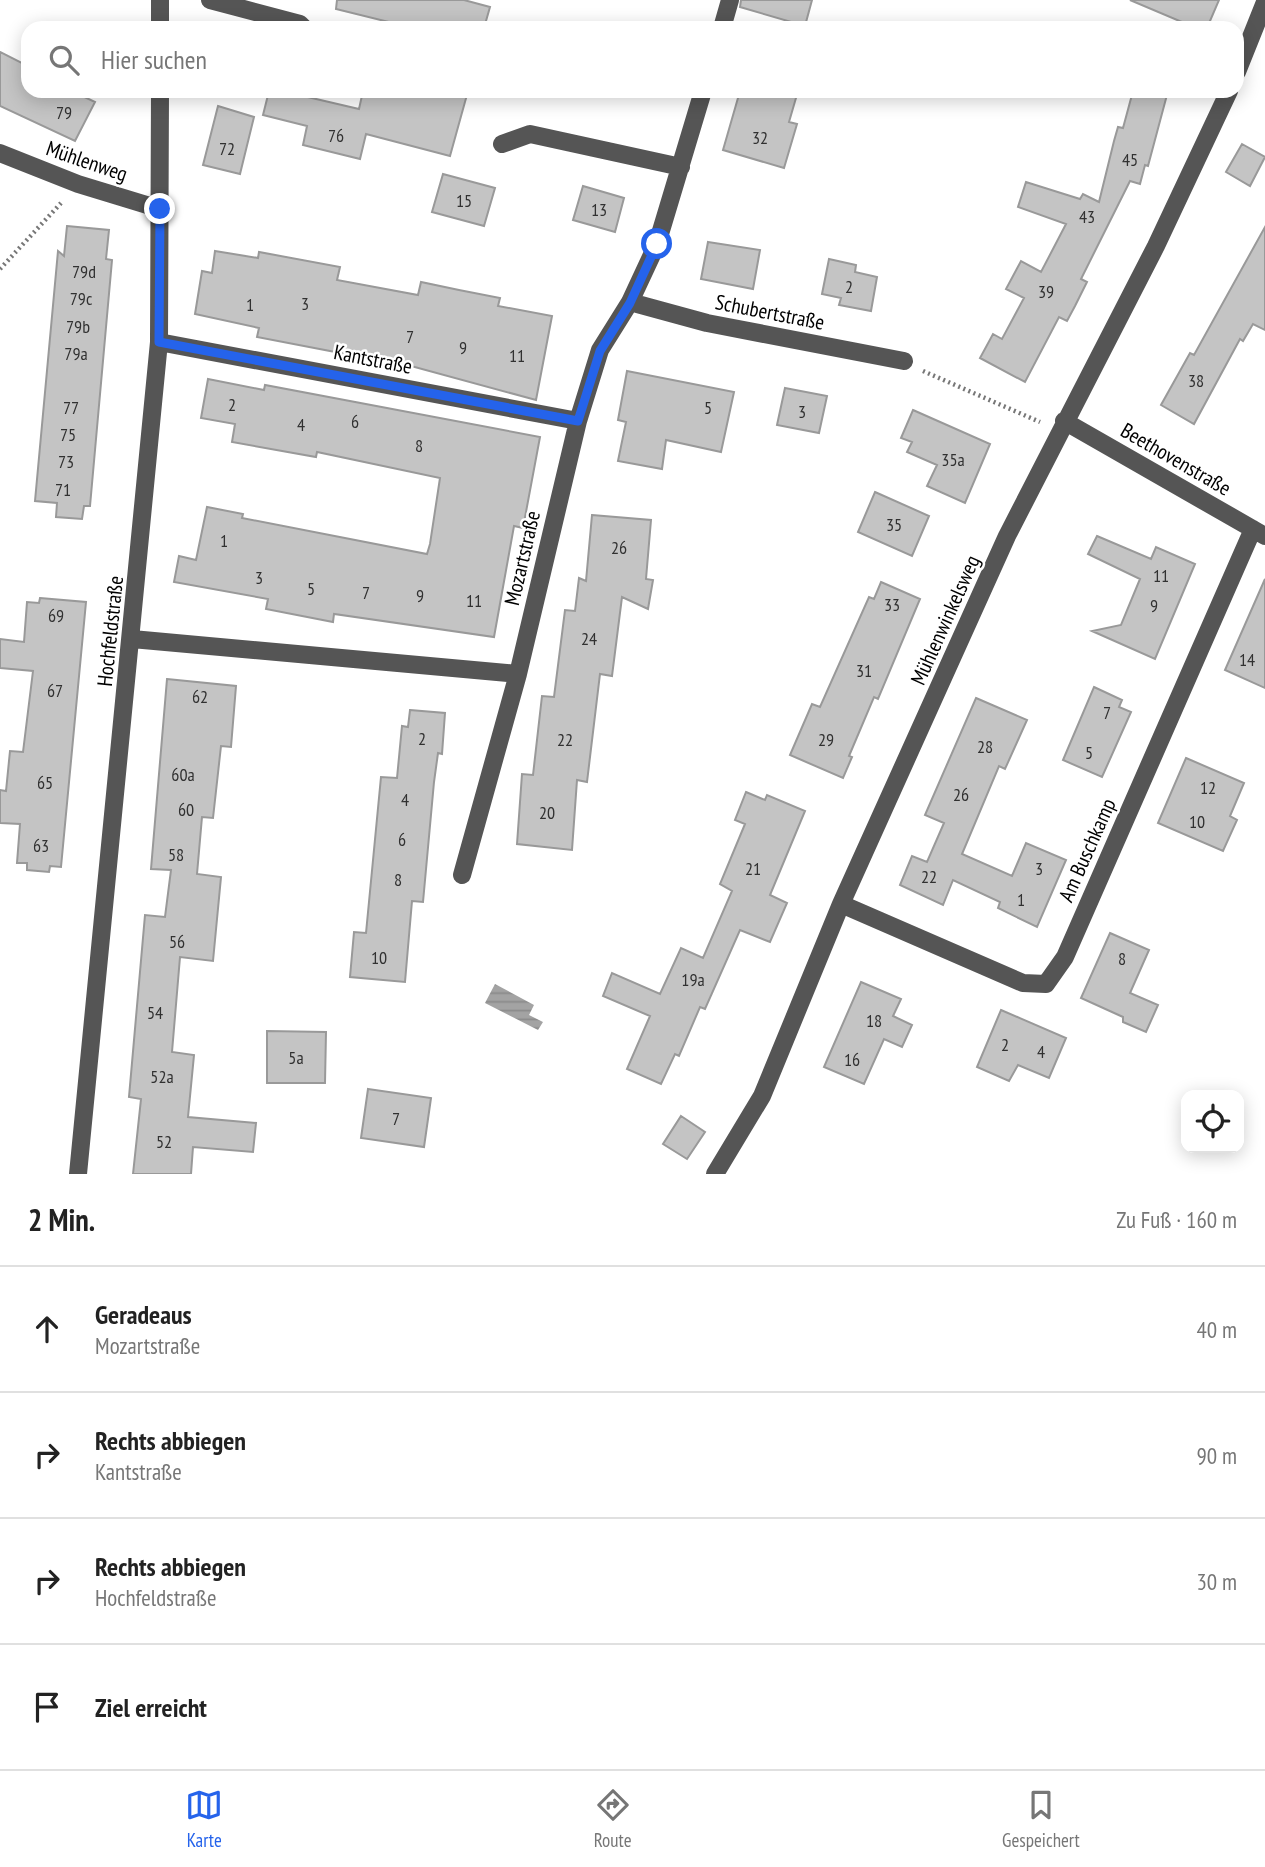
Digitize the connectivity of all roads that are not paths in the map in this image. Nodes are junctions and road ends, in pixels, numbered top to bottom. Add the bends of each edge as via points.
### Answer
1 (160, 0) edge
2 (210, 0) edge
3 (730, 0) edge
4 (1265, 2) edge
5 (160, 21) edge
6 (289, 21) edge
7 (724, 21) edge
8 (1244, 54) edge
9 (160, 98) edge
10 (701, 98) edge
11 (1226, 98) edge
12 (502, 144) dead end
13 (0, 153) edge
14 (681, 167) junction
15 (160, 209) junction
16 (630, 303) junction
17 (159, 342) junction
18 (904, 360) road end
19 (578, 421) junction
20 (1062, 426) junction
21 (1259, 533) edge
22 (132, 639) junction
23 (518, 674) junction
24 (462, 875) dead end
25 (841, 904) junction
26 (78, 1174) edge
27 (715, 1174) edge

1 - 5 street
2 - 6 street
3 - 7 street
4 - 8 street
9 - 15 street, Hochfeldstraße
10 - 14 street, Mozartstraße
11 - 20 street, Mühlenwinkelsweg via 1156,246
12 - 14 street via 530,134
13 - 15 street, Mühlenweg
14 - 16 street, Mozartstraße via 657,244
15 - 17 street, Hochfeldstraße
16 - 18 street, Schubertstraße via 707,323
16 - 19 street, Mozartstraße via 600,351
17 - 19 street, Kantstraße
17 - 22 street, Hochfeldstraße
19 - 23 street, Mozartstraße
20 - 21 street, Beethovenstraße
20 - 25 street, Mühlenwinkelsweg via 1007,536
21 - 25 street, Am Buschkamp via 1065,957 1046,984 1023,983
22 - 23 street
22 - 26 street, Hochfeldstraße
23 - 24 street, Mozartstraße
25 - 27 street, Mühlenwinkelsweg via 762,1096

